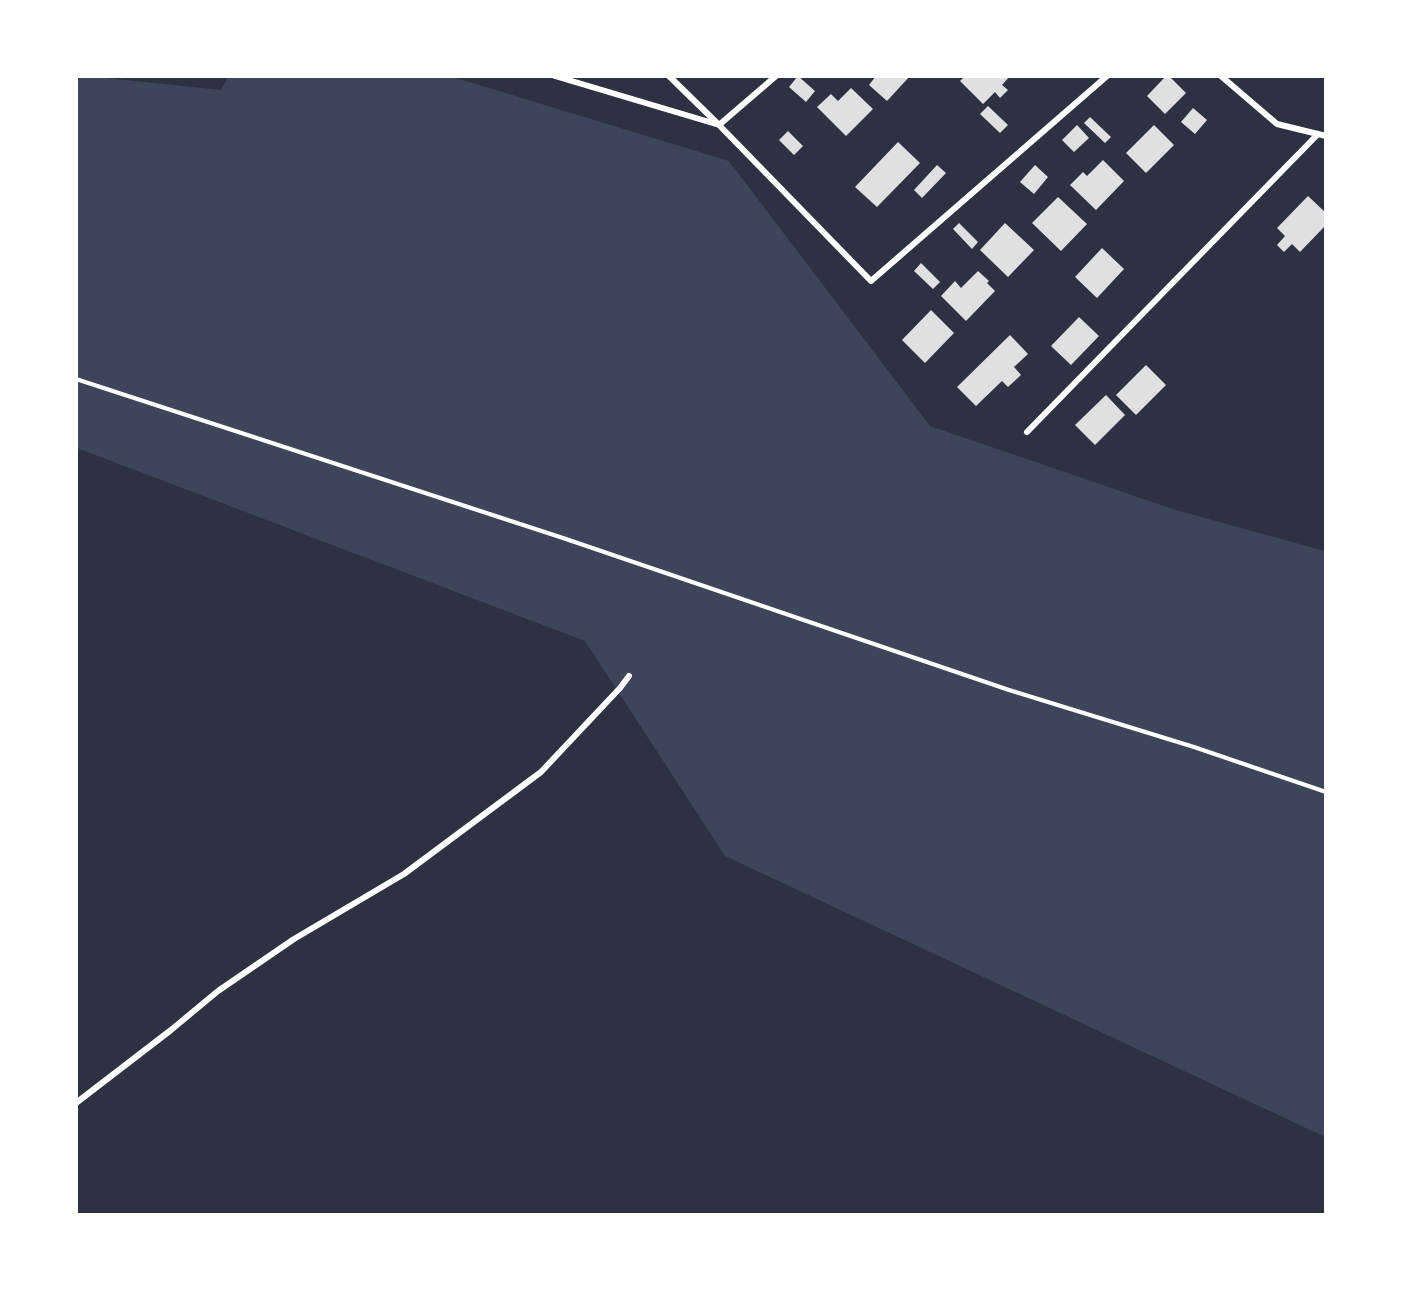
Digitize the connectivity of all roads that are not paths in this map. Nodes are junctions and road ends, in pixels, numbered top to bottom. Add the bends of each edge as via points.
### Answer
1 (555, 76) edge
2 (669, 76) edge
3 (776, 76) edge
4 (1107, 76) edge
5 (1221, 76) edge
6 (719, 125) junction
7 (1322, 135) edge
8 (1027, 432) dead end
9 (629, 676) dead end
10 (76, 1103) edge

1 - 6 street
2 - 6 street
3 - 6 street
4 - 6 street via 871,281
5 - 7 street via 1277,124
7 - 8 street
9 - 10 street via 540,772 404,874 294,939 218,991

